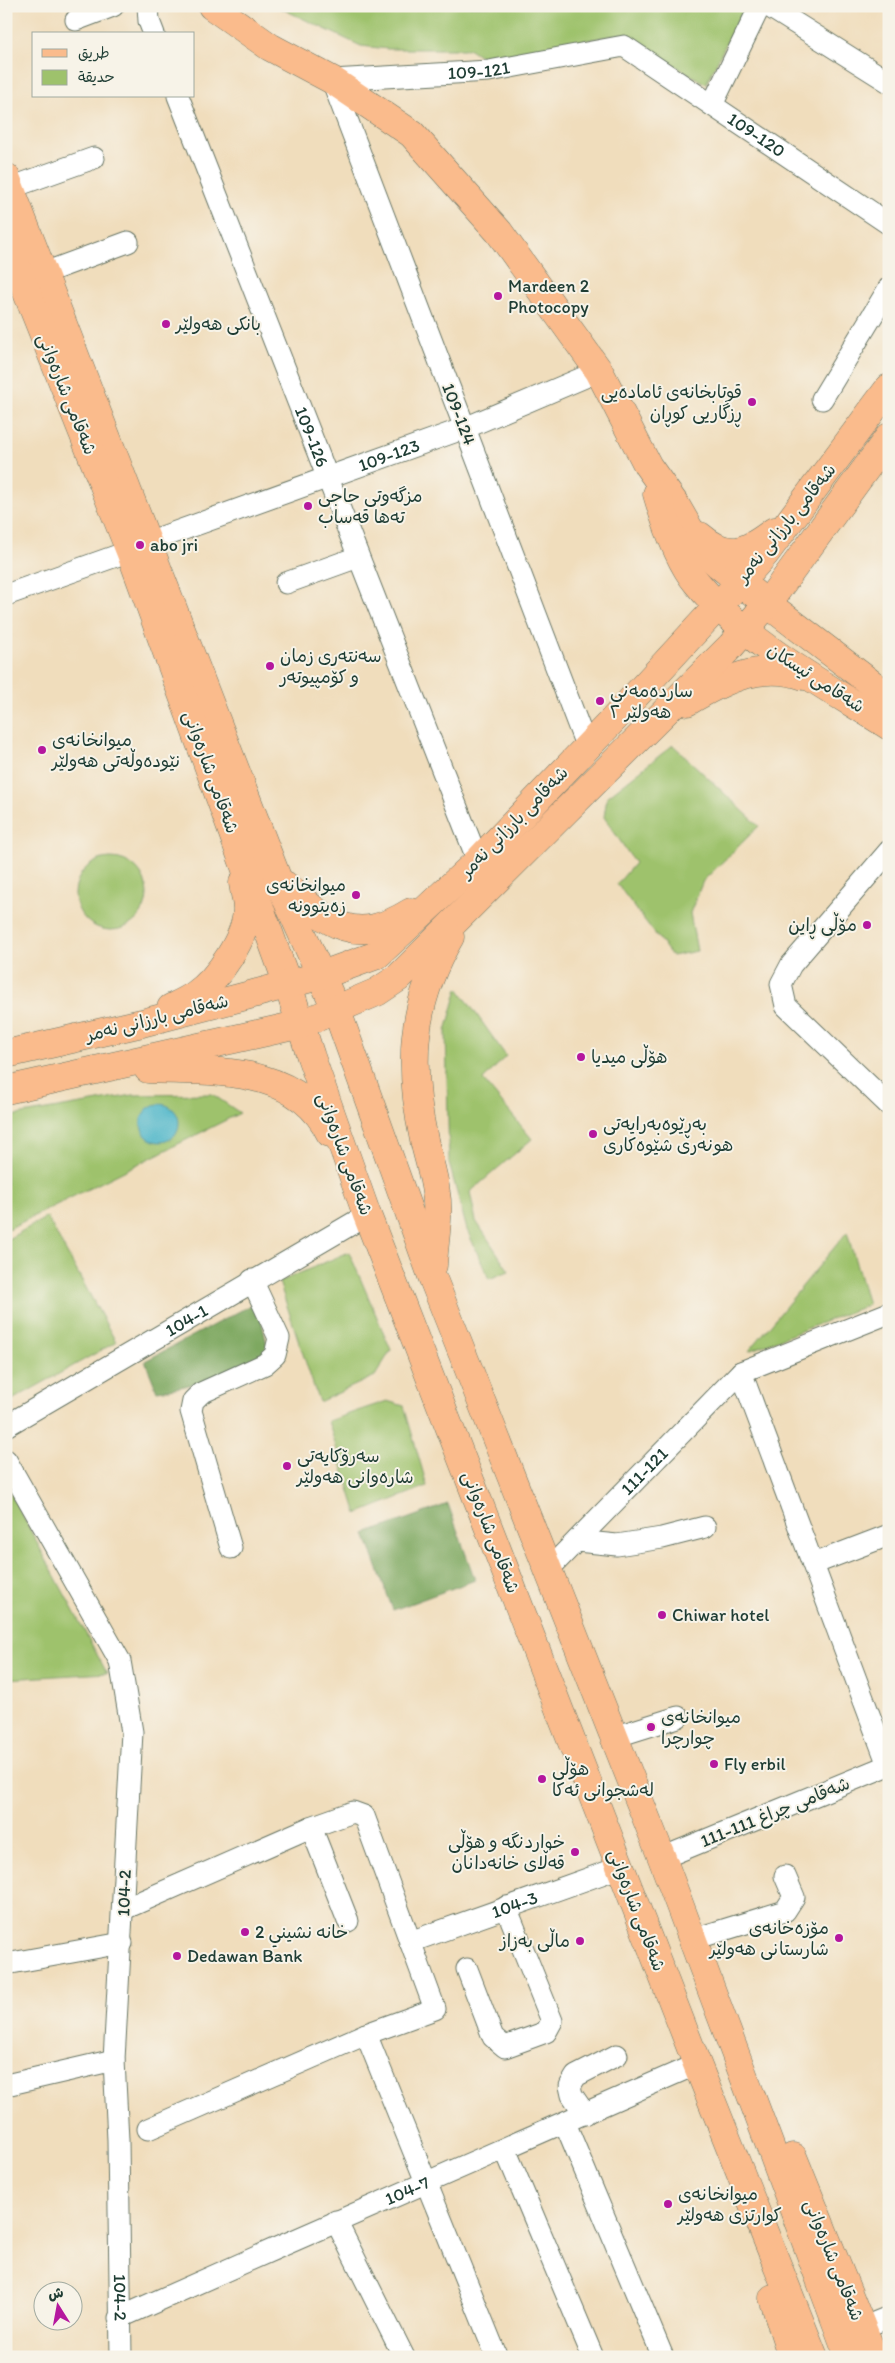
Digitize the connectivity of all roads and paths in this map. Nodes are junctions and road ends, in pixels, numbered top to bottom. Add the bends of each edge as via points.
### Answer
1 (113, 6) edge
2 (148, 6) edge
3 (212, 6) edge
4 (760, 6) edge
5 (768, 6) edge
6 (76, 20) dead end
7 (153, 32) edge
8 (624, 46) joint
9 (332, 80) junction
10 (889, 82) edge
11 (179, 98) edge
12 (712, 105) junction
13 (94, 158) dead end
14 (8, 182) edge
15 (889, 224) edge
16 (6, 240) edge
17 (128, 242) dead end
18 (44, 273) junction
19 (889, 288) edge
20 (599, 371) junction
21 (889, 388) edge
22 (822, 399) dead end
23 (465, 428) junction
24 (889, 437) edge
25 (648, 466) junction
26 (327, 476) junction
27 (804, 502) junction
28 (688, 526) junction
29 (813, 541) junction
30 (139, 547) junction
31 (358, 557) junction
32 (683, 558) junction
33 (286, 584) dead end
34 (754, 593) junction
35 (6, 595) edge
36 (719, 605) junction
37 (745, 630) junction
38 (687, 639) junction
39 (842, 660) junction
40 (818, 681) junction
41 (889, 697) edge
42 (652, 724) junction
43 (889, 726) edge
44 (587, 748) junction
45 (238, 849) junction
46 (889, 851) edge
47 (478, 861) junction
48 (278, 880) junction
49 (443, 894) junction
50 (466, 909) junction
51 (322, 975) junction
52 (288, 985) junction
53 (337, 1011) junction
54 (142, 1023) junction
55 (302, 1024) junction
56 (6, 1054) edge
57 (112, 1068) junction
58 (6, 1090) edge
59 (889, 1105) edge
60 (363, 1204) junction
61 (433, 1279) junction
62 (252, 1280) junction
63 (889, 1313) edge
64 (741, 1372) junction
65 (6, 1426) edge
66 (6, 1460) edge
67 (705, 1527) dead end
68 (889, 1535) edge
69 (577, 1541) junction
70 (231, 1548) dead end
71 (813, 1564) junction
72 (548, 1570) junction
73 (678, 1717) dead end
74 (614, 1737) junction
75 (888, 1765) edge
76 (311, 1827) junction
77 (662, 1858) junction
78 (621, 1867) junction
79 (785, 1876) dead end
80 (506, 1907) junction
81 (124, 1909) junction
82 (348, 1921) dead end
83 (410, 1942) junction
84 (122, 1943) junction
85 (692, 1943) junction
86 (6, 1964) edge
87 (467, 1969) dead end
88 (366, 2034) junction
89 (616, 2055) dead end
90 (114, 2060) junction
91 (697, 2064) junction
92 (6, 2085) edge
93 (586, 2114) junction
94 (565, 2123) junction
95 (148, 2129) dead end
96 (505, 2149) junction
97 (426, 2182) junction
98 (336, 2221) junction
99 (889, 2317) edge
100 (119, 2318) junction
101 (862, 2328) junction
102 (796, 2356) edge
103 (121, 2357) edge
104 (404, 2357) edge
105 (498, 2357) edge
106 (593, 2357) edge
107 (663, 2357) edge
108 (849, 2357) edge
109 (874, 2357) edge

1 - 6 street
2 - 7 street via 148,21
3 - 9 main road via 270,46
4 - 12 street
5 - 10 street
8 - 9 street, 109-121 via 489,72
8 - 12 street, 109-120
9 - 20 main road via 412,134 499,232
9 - 23 street, 109-124
11 - 26 street, 109-126
12 - 15 street, 109-120
13 - 14 street
14 - 18 main road, شەقامی شارەوانی
16 - 30 main road, شەقامی شارەوانی
17 - 18 street
18 - 30 main road, شەقامی شارەوانی
19 - 22 street
20 - 23 street, 109-123
20 - 25 main road
21 - 27 main road, شەقامی بارزانی نەمر
23 - 26 street, 109-123
23 - 44 street, 109-124
24 - 29 main road, شەقامی بارزانی نەمر
25 - 28 main road, شەقامی ئیسکان
25 - 32 main road via 668,530
26 - 30 street, 109-123
26 - 31 street, 109-126
27 - 28 main road via 758,544 731,553 718,548
27 - 34 main road, شەقامی بارزانی نەمر via 765,554
28 - 34 main road, شەقامی ئیسکان via 705,551
29 - 34 main road, شەقامی بارزانی نەمر
29 - 39 main road via 800,580 797,611 808,630
30 - 35 street, 109-123
30 - 45 main road, شەقامی شارەوانی
30 - 48 main road, شەقامی شارەوانی
31 - 33 street
31 - 47 street, 109-126
32 - 36 main road, شەقامی ئیسکان via 697,583
32 - 38 main road via 693,584 696,605
34 - 36 main road, شەقامی بارزانی نەمر
34 - 37 main road, شەقامی بارزانی نەمر
34 - 39 main road, شەقامی ئیسکان
36 - 37 main road, شەقامی ئیسکان
36 - 38 main road, شەقامی بارزانی نەمر
37 - 40 main road, شەقامی ئیسکان
37 - 42 main road, شەقامی بارزانی نەمر
38 - 44 main road, شەقامی بارزانی نەمر
39 - 41 main road, شەقامی ئیسکان
40 - 42 main road via 790,671 763,670 731,678
40 - 43 main road, شەقامی ئیسکان
42 - 50 main road, شەقامی بارزانی نەمر
44 - 47 main road, شەقامی بارزانی نەمر
45 - 52 main road, شەقامی شارەوانی
45 - 54 main road via 247,911 242,934 230,956 195,995
46 - 59 street via 791,966 782,984 786,1006
47 - 49 main road, شەقامی بارزانی نەمر
48 - 49 main road via 332,922 357,930 380,928
48 - 51 main road, شەقامی شارەوانی
49 - 51 main road, شەقامی بارزانی نەمر via 377,955
50 - 53 main road, شەقامی بارزانی نەمر via 398,978 378,992
50 - 61 main road via 428,980 416,1030 416,1097 437,1194
51 - 52 main road, شەقامی بارزانی نەمر
51 - 53 main road, شەقامی شارەوانی
52 - 54 main road, شەقامی بارزانی نەمر
52 - 55 main road, شەقامی شارەوانی
53 - 55 main road, شەقامی بارزانی نەمر
53 - 61 main road, شەقامی شارەوانی
54 - 56 main road, شەقامی بارزانی نەمر
55 - 57 main road, شەقامی بارزانی نەمر
55 - 60 main road, شەقامی شارەوانی
57 - 58 main road, شەقامی بارزانی نەمر
57 - 60 main road via 234,1072 264,1078 283,1087 323,1118
60 - 62 street, 104-1
60 - 78 main road, شەقامی شارەوانی
61 - 72 main road, شەقامی شارەوانی
62 - 65 street, 104-1
62 - 70 street via 279,1338 275,1355 265,1364 201,1393 192,1401 191,1411
63 - 64 street
64 - 69 street, 111-121
64 - 71 street
66 - 81 street, 104-2 via 120,1661 132,1732
67 - 69 street via 617,1545
68 - 71 street
69 - 72 street, 111-121
71 - 75 street
72 - 74 main road, شەقامی شارەوانی
73 - 74 street
74 - 77 main road, شەقامی شارەوانی
75 - 77 street, شەقامی چراغ 111-111
76 - 81 street
76 - 82 street
76 - 83 street via 353,1812 364,1816
77 - 85 main road, شەقامی شارەوانی
78 - 80 street, 104-3
78 - 91 main road, شەقامی شارەوانی
79 - 85 street via 794,1896 785,1911
80 - 83 street, 104-3
80 - 87 street via 552,2022 550,2028 505,2047 500,2044 493,2037
81 - 84 street, 104-2
83 - 88 street via 435,2009
84 - 86 street
84 - 90 street, 104-2
85 - 101 main road, شەقامی شارەوانی via 763,2083
85 - 108 main road, شەقامی شارەوانی
88 - 95 street
88 - 97 street
89 - 93 street via 576,2076 570,2086 572,2095
90 - 92 street
90 - 100 street, 104-2
91 - 93 street, 104-7
91 - 102 main road, شەقامی شارەوانی via 715,2126
93 - 94 street, 104-7
94 - 96 street, 104-7
94 - 107 street
96 - 97 street, 104-7
96 - 106 street
97 - 98 street, 104-7
97 - 105 street
98 - 100 street, 104-7
98 - 104 street
99 - 101 street
100 - 103 street, 104-2
101 - 109 main road, شەقامی شارەوانی

